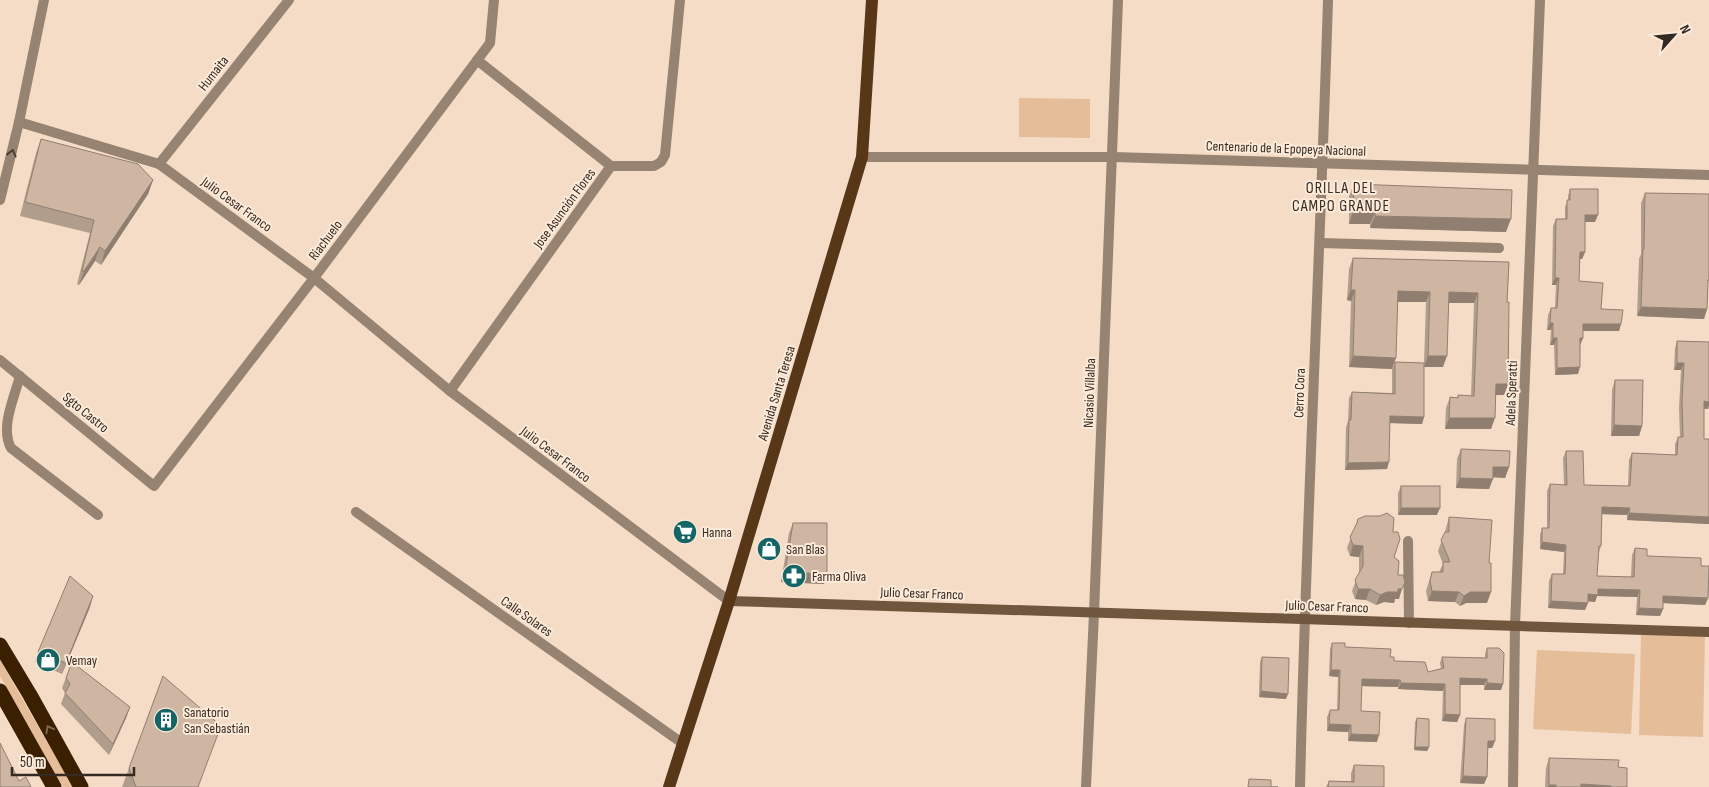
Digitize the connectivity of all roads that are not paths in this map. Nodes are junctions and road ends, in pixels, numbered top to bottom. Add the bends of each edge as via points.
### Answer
1 (44, 0) edge
2 (289, 0) edge
3 (494, 0) edge
4 (680, 0) edge
5 (872, 0) edge
6 (1118, 0) edge
7 (1328, 0) edge
8 (1540, 0) edge
9 (477, 60) junction
10 (19, 122) junction
11 (862, 157) junction
12 (1113, 157) junction
13 (1323, 163) junction
14 (159, 164) junction
15 (612, 166) junction
16 (1534, 168) junction
17 (1709, 175) edge
18 (0, 200) edge
19 (1320, 243) junction
20 (1499, 248) dead end
21 (314, 278) junction
22 (0, 360) edge
23 (20, 376) junction
24 (450, 391) junction
25 (154, 486) joint
26 (356, 512) dead end
27 (98, 515) dead end
28 (1408, 541) dead end
29 (729, 601) junction
30 (1094, 613) junction
31 (1304, 619) junction
32 (1409, 623) junction
33 (1514, 626) junction
34 (1709, 632) edge
35 (0, 645) edge
36 (0, 691) edge
37 (682, 743) junction
38 (54, 787) edge
39 (82, 787) edge
40 (669, 787) edge
41 (1086, 787) edge
42 (1300, 787) edge
43 (1512, 787) edge

1 - 10 street
2 - 14 street, Humaita
3 - 9 street, Riachuelo via 490,43
4 - 15 street, Jose Asunción Flores via 665,154 654,166
5 - 11 main road, Avenida Santa Teresa
6 - 12 street, Nicasio Villalba
7 - 13 street, Cerro Cora
8 - 16 street, Adela Speratti
9 - 15 street
9 - 21 street, Riachuelo
10 - 14 street, Julio Cesar Franco
18 -> 10 street
11 - 12 street, Centenario de la Epopeya Nacional
11 - 29 main road, Avenida Santa Teresa
12 - 13 street, Centenario de la Epopeya Nacional
12 - 30 street, Nicasio Villalba
13 - 16 street, Centenario de la Epopeya Nacional
13 - 19 street, Cerro Cora
14 - 21 street, Julio Cesar Franco
15 - 24 street, Jose Asunción Flores
16 - 17 street, Centenario de la Epopeya Nacional
16 - 33 street, Adela Speratti
19 - 20 street
19 - 31 street, Cerro Cora
21 - 24 street, Julio Cesar Franco
21 - 25 street, Riachuelo
22 - 23 street, Sgto Castro
23 - 25 street, Sgto Castro
23 - 27 street via 6,430 7,440 12,448
24 - 29 street, Julio Cesar Franco
26 - 37 street, Calle Solares
28 - 32 street
29 - 30 street, Julio Cesar Franco
29 - 37 main road, Avenida Santa Teresa
30 - 31 street, Julio Cesar Franco
30 - 41 street, Nicasio Villalba
31 - 32 street, Julio Cesar Franco
31 - 42 street, Cerro Cora
32 - 33 street, Julio Cesar Franco
33 - 34 street, Julio Cesar Franco
33 - 43 street, Adela Speratti
39 -> 35 highway
36 - 38 highway
37 - 40 main road, Avenida Santa Teresa

